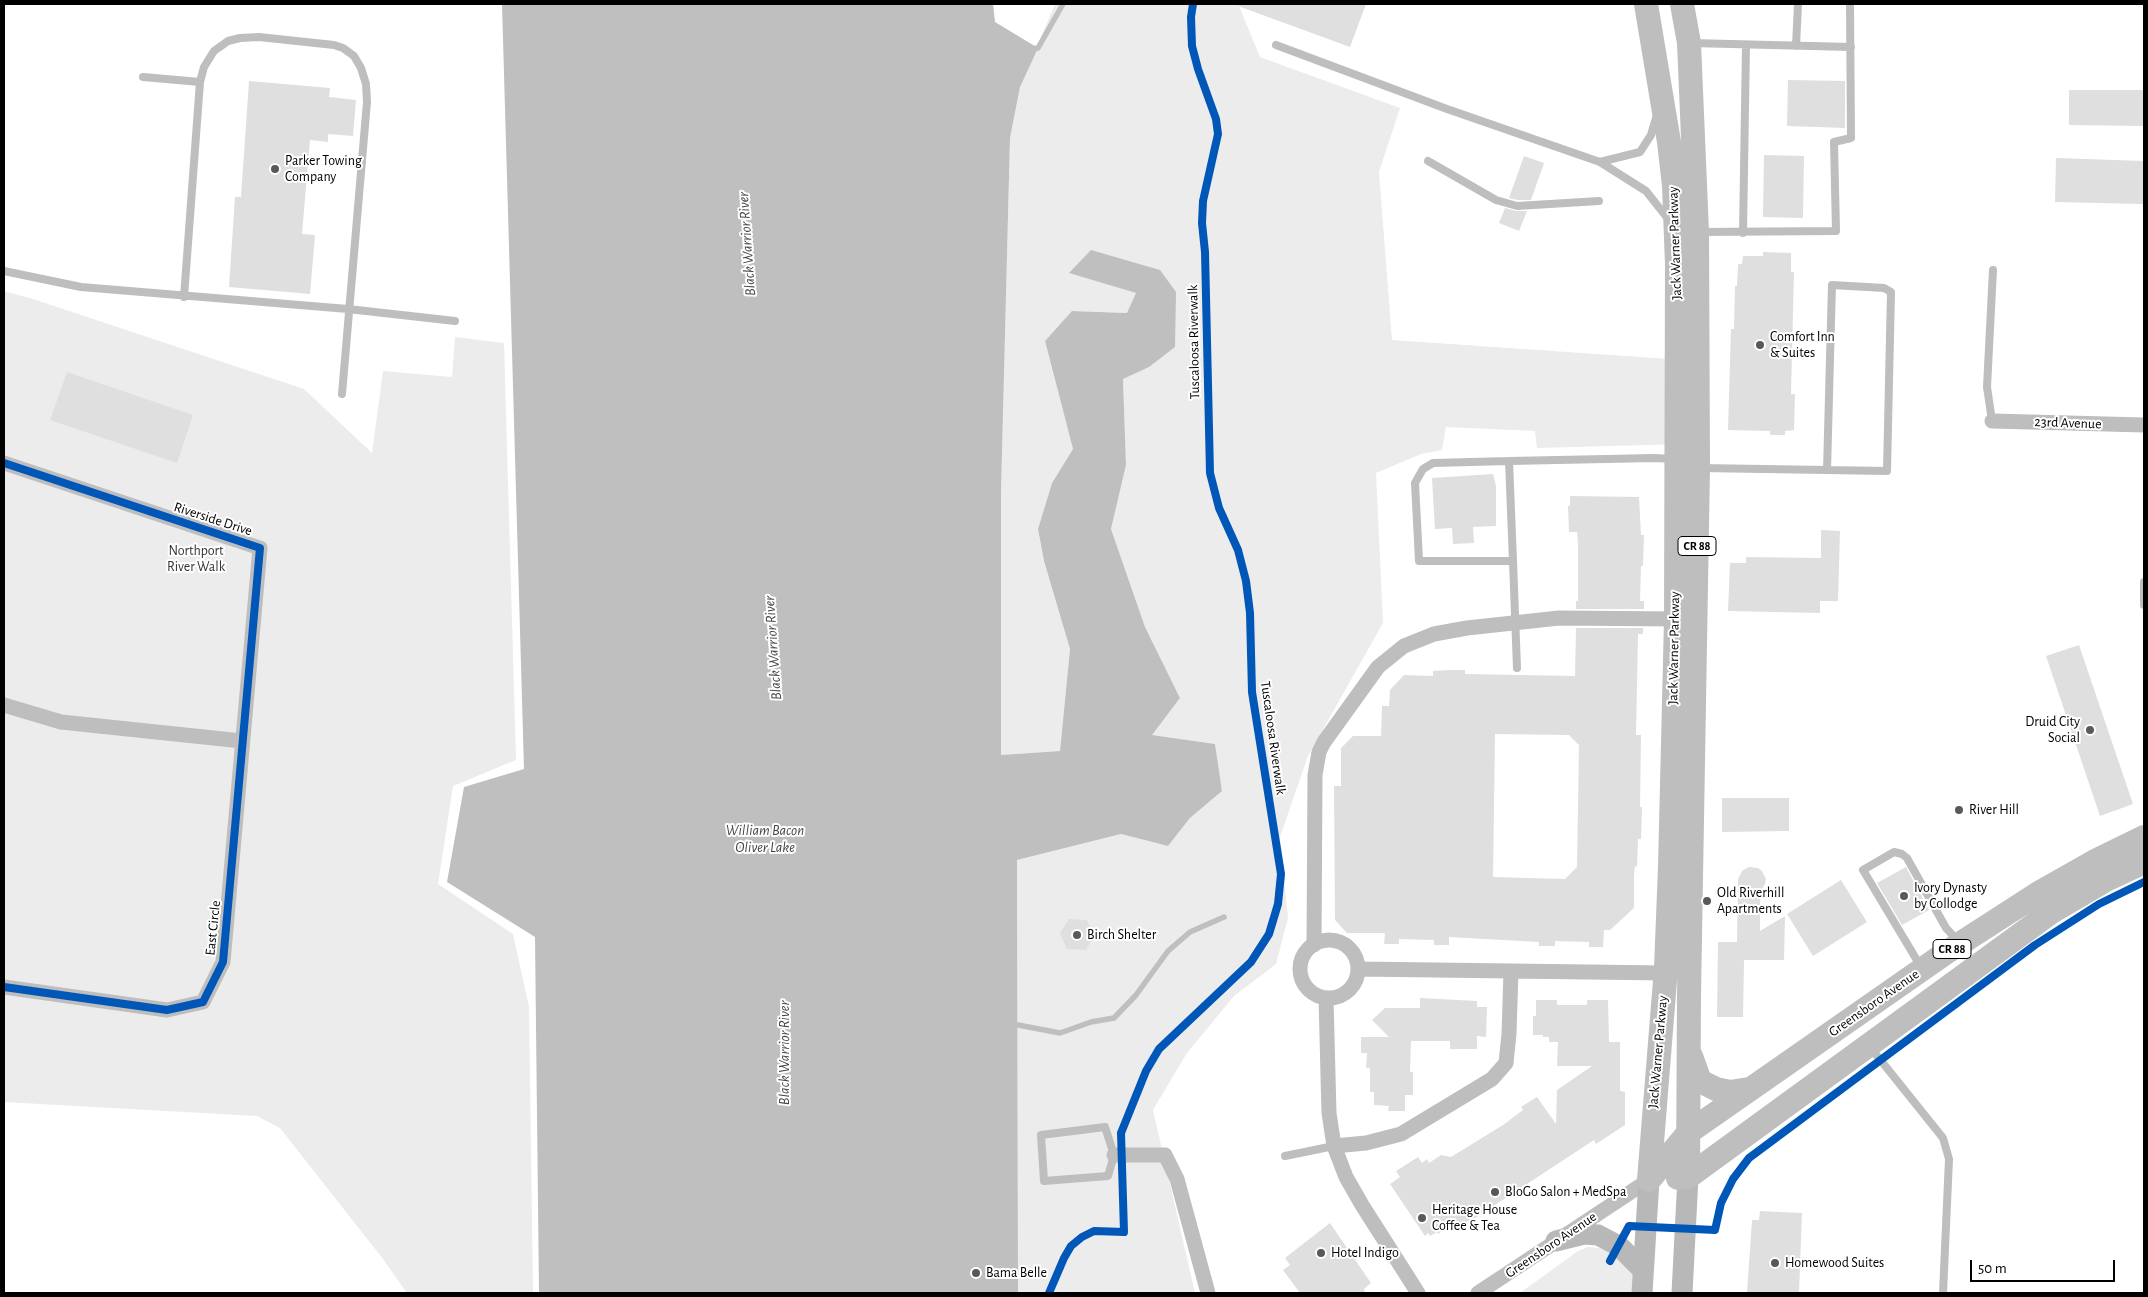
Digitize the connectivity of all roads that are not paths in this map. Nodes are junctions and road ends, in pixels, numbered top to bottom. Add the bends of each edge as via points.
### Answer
1 (1646, 4) edge
2 (1682, 4) edge
3 (1798, 4) edge
4 (1850, 4) edge
5 (1689, 43) junction
6 (1276, 45) dead end
7 (1746, 45) junction
8 (1796, 46) junction
9 (1851, 47) junction
10 (143, 76) dead end
11 (200, 82) junction
12 (1662, 100) junction
13 (1428, 161) dead end
14 (1600, 162) junction
15 (1599, 201) dead end
16 (1687, 230) junction
17 (1743, 232) junction
18 (1993, 270) dead end
19 (4, 271) edge
20 (184, 297) junction
21 (348, 309) junction
22 (455, 322) dead end
23 (342, 394) dead end
24 (1992, 421) joint
25 (2144, 425) edge
26 (1675, 460) junction
27 (1509, 461) junction
28 (4, 462) edge
29 (1698, 468) junction
30 (1827, 470) junction
31 (1513, 561) junction
32 (2144, 582) edge
33 (2144, 605) edge
34 (1676, 619) junction
35 (1517, 622) junction
36 (1517, 668) dead end
37 (4, 705) edge
38 (242, 741) junction
39 (2144, 837) edge
40 (2144, 862) edge
41 (1960, 944) junction
42 (1314, 945) junction
43 (1358, 969) junction
44 (1923, 970) junction
45 (1511, 971) junction
46 (1665, 973) junction
47 (4, 987) edge
48 (1326, 998) junction
49 (1868, 1045) junction
50 (1688, 1050) junction
51 (1749, 1089) junction
52 (1689, 1132) junction
53 (1334, 1146) junction
54 (1114, 1155) junction
55 (1285, 1156) dead end
56 (1688, 1177) junction
57 (1648, 1180) junction
58 (1556, 1241) junction
59 (1643, 1270) junction
60 (1208, 1293) edge
61 (1418, 1293) edge
62 (1478, 1293) edge
63 (1642, 1293) edge
64 (1682, 1293) edge
65 (1943, 1293) edge

1 - 12 main road, Jack Warner Parkway
2 - 5 main road, Jack Warner Parkway / CR 88
3 - 8 lane
4 - 9 lane
5 - 7 lane
5 - 16 main road, Jack Warner Parkway / CR 88
6 - 14 lane
7 - 8 lane
7 - 17 lane
8 - 9 lane
9 - 17 lane via 1851,138 1834,142 1836,231
10 - 11 lane
11 - 20 lane
11 - 21 lane via 204,67 214,51 228,41 240,38 334,45 354,56 366,84 367,102
12 - 14 lane via 1651,135 1640,152
12 - 16 main road, Jack Warner Parkway via 1674,186
13 - 15 lane via 1496,200 1517,206
14 - 16 lane via 1646,191
16 - 17 lane
16 - 26 main road, Jack Warner Parkway
16 - 29 main road, Jack Warner Parkway / CR 88
18 - 24 lane via 1987,387
19 - 20 lane via 81,287
20 - 21 lane
21 - 22 lane
21 - 23 lane
24 - 25 street, 23rd Avenue
26 - 27 lane
26 - 34 main road, Jack Warner Parkway
27 - 31 lane
27 - 31 lane via 1433,463 1423,469 1415,483 1419,561
28 - 38 street, Riverside Drive via 260,548
29 - 30 lane
29 - 50 main road, Jack Warner Parkway / CR 88
30 - 30 lane via 1832,285 1884,288 1890,292 1887,471
31 - 35 lane
32 - 33 lane
34 - 35 street via 1560,618
34 - 46 main road, Jack Warner Parkway
35 - 36 lane
35 - 42 street via 1434,634 1404,646 1378,667 1324,742 1315,775
37 - 38 street via 61,722
38 - 47 street, East Circle via 223,962 203,1002 166,1010
39 - 41 main road, Greensboro Avenue / CR 88 via 2037,894
40 - 49 main road, CR 88 via 2050,913
41 - 44 main road, Greensboro Avenue / CR 88
41 - 44 lane via 1946,928 1902,854 1894,852 1864,870
42 - 43 street via 1326,940 1344,944 1352,950
42 - 48 street via 1303,956 1301,974 1310,990
43 - 45 street
43 - 48 street via 1356,979 1344,994
44 - 51 main road, Greensboro Avenue / CR 88
45 - 46 street
45 - 53 street via 1506,1062 1492,1079 1401,1134
46 - 57 main road, Jack Warner Parkway
48 - 53 street via 1329,1113
49 - 56 main road, CR 88
49 - 65 lane via 1943,1138 1949,1159
50 - 51 main road, CR 88 via 1700,1081 1730,1092
50 - 52 main road, Jack Warner Parkway / CR 88
51 - 52 main road, Greensboro Avenue / CR 88
52 - 56 main road, Jack Warner Parkway / CR 88
52 - 57 main road, Greensboro Avenue / CR 88
53 - 55 lane
53 - 61 street via 1346,1177
54 - 54 lane via 1105,1128 1041,1134 1044,1181 1108,1176
54 - 60 street via 1165,1155 1178,1180
56 - 57 main road, Greensboro Avenue
56 - 64 main road, Jack Warner Parkway / CR 88
57 - 58 street, Greensboro Avenue
57 - 59 main road, Jack Warner Parkway
58 - 59 main road via 1584,1234 1598,1235 1620,1246
58 - 62 street, Greensboro Avenue
59 - 63 main road, Jack Warner Parkway

